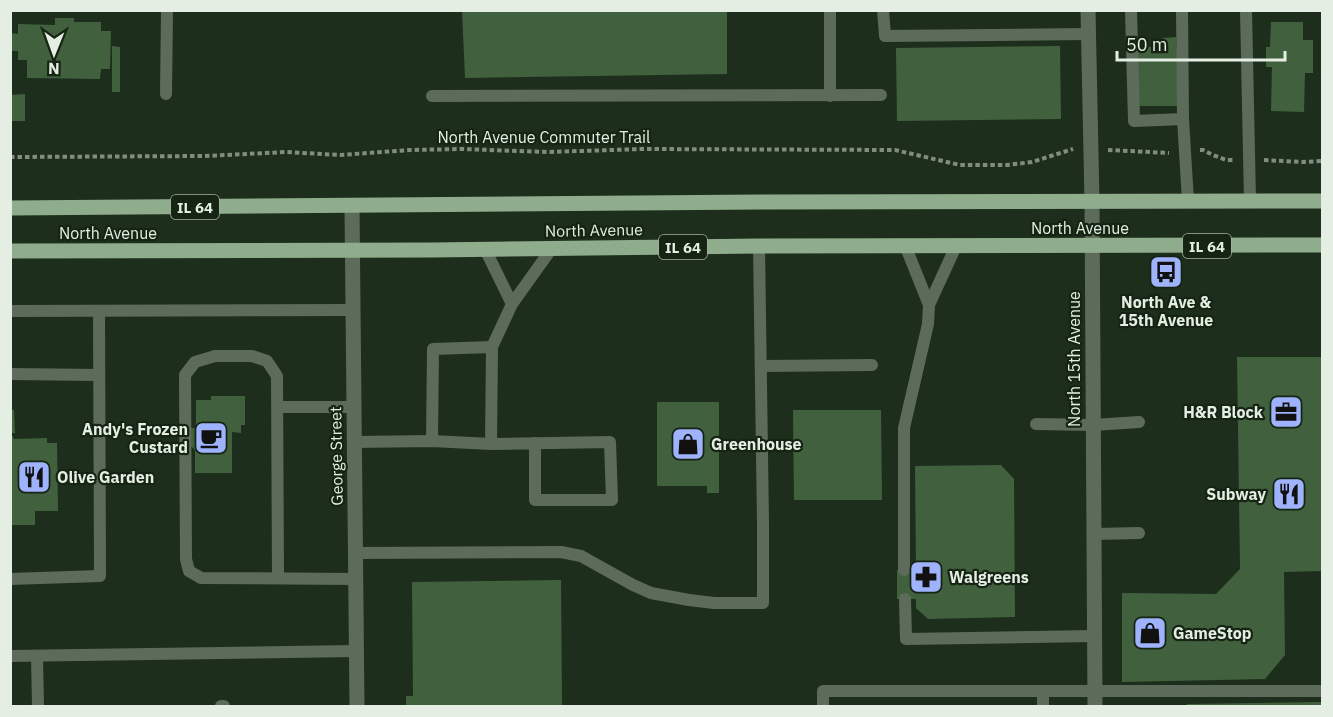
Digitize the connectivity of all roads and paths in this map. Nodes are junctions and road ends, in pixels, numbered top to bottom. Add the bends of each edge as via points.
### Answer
1 (167, 10) edge
2 (830, 10) edge
3 (883, 10) edge
4 (1088, 10) edge
5 (1131, 10) edge
6 (1182, 10) edge
7 (1246, 10) edge
8 (1088, 34) junction
9 (166, 94) dead end
10 (881, 95) dead end
11 (432, 96) dead end
12 (830, 96) junction
13 (1183, 119) junction
14 (1074, 148) dead end
15 (1110, 150) dead end
16 (1194, 151) dead end
17 (1170, 153) dead end
18 (10, 157) edge
19 (1235, 160) dead end
20 (1258, 160) dead end
21 (1323, 161) edge
22 (1188, 201) junction
23 (1250, 201) junction
24 (1323, 201) edge
25 (1092, 202) junction
26 (352, 206) junction
27 (10, 208) edge
28 (1323, 245) edge
29 (759, 246) junction
30 (905, 246) junction
31 (956, 246) junction
32 (1091, 246) junction
33 (552, 248) junction
34 (485, 249) junction
35 (352, 250) junction
36 (10, 251) edge
37 (512, 304) junction
38 (929, 305) junction
39 (352, 310) junction
40 (10, 311) edge
41 (99, 311) junction
42 (492, 346) junction
43 (872, 365) dead end
44 (761, 366) junction
45 (10, 374) edge
46 (99, 375) junction
47 (278, 407) junction
48 (354, 407) junction
49 (1139, 422) dead end
50 (1036, 424) dead end
51 (1093, 425) junction
52 (432, 441) junction
53 (354, 442) junction
54 (535, 443) junction
55 (491, 444) junction
56 (1139, 533) dead end
57 (1094, 534) junction
58 (355, 553) junction
59 (904, 570) dead end
60 (278, 578) junction
61 (10, 579) edge
62 (355, 579) junction
63 (905, 599) dead end
64 (1095, 636) junction
65 (356, 651) junction
66 (10, 656) edge
67 (37, 656) junction
68 (1043, 691) junction
69 (1323, 691) edge
70 (1095, 699) edge
71 (38, 706) edge
72 (357, 706) edge
73 (823, 706) edge
74 (1043, 706) edge

1 - 9 lane
2 - 12 lane
3 - 8 lane via 885,36
4 - 8 street, North 15th Avenue
5 - 13 lane via 1134,121
6 - 13 lane
7 - 23 lane
8 - 25 street, North 15th Avenue
10 - 12 lane
11 - 12 lane
13 - 22 lane
14 - 18 path, North Avenue Commuter Trail via 1032,162 1007,165 960,165 894,150 441,149 340,155 286,152
15 - 17 path
16 - 19 path
20 - 21 path
22 - 23 main road, North Avenue / IL 64
22 - 25 main road, North Avenue / IL 64
23 - 24 main road, North Avenue / IL 64
25 - 26 main road, North Avenue / IL 64
25 - 32 street, North 15th Avenue
26 - 27 main road, North Avenue / IL 64
26 - 35 street, George Street
28 - 32 main road, North Avenue / IL 64
29 - 30 main road, North Avenue / IL 64
29 - 33 main road, North Avenue / IL 64
29 - 44 lane
30 - 31 main road, North Avenue / IL 64
30 - 38 lane
31 - 32 main road, North Avenue / IL 64
31 - 38 lane
32 - 51 street, North 15th Avenue
33 - 34 main road, North Avenue / IL 64
33 - 37 lane
34 - 35 main road, North Avenue / IL 64
34 - 37 lane
35 - 36 main road, North Avenue / IL 64
35 - 39 street, George Street
37 - 42 lane
38 - 59 lane via 904,428
39 - 41 lane
39 - 48 street, George Street
40 - 41 lane
41 - 46 lane
42 - 52 lane via 433,349
42 - 55 lane
43 - 44 lane
44 - 58 lane via 763,603 714,603 651,593 581,556 561,552
45 - 46 lane
46 - 61 lane via 100,576
47 - 48 lane
47 - 60 lane
47 - 60 lane via 277,376 267,361 260,358 215,356 195,362 185,375 189,571 201,578
48 - 53 street, George Street
49 - 51 lane
50 - 51 lane
51 - 57 street, North 15th Avenue
52 - 53 lane
52 - 55 lane
53 - 58 street, George Street
54 - 54 lane via 535,500 612,500 610,442
54 - 55 lane
56 - 57 lane
57 - 64 street, North 15th Avenue
58 - 62 street, George Street
60 - 62 lane
62 - 65 street, George Street
63 - 64 lane via 906,639
64 - 70 street, North 15th Avenue
65 - 67 lane
65 - 72 street, George Street
66 - 67 lane
67 - 71 lane
68 - 70 lane
68 - 73 lane via 823,691
68 - 74 lane
69 - 70 lane

